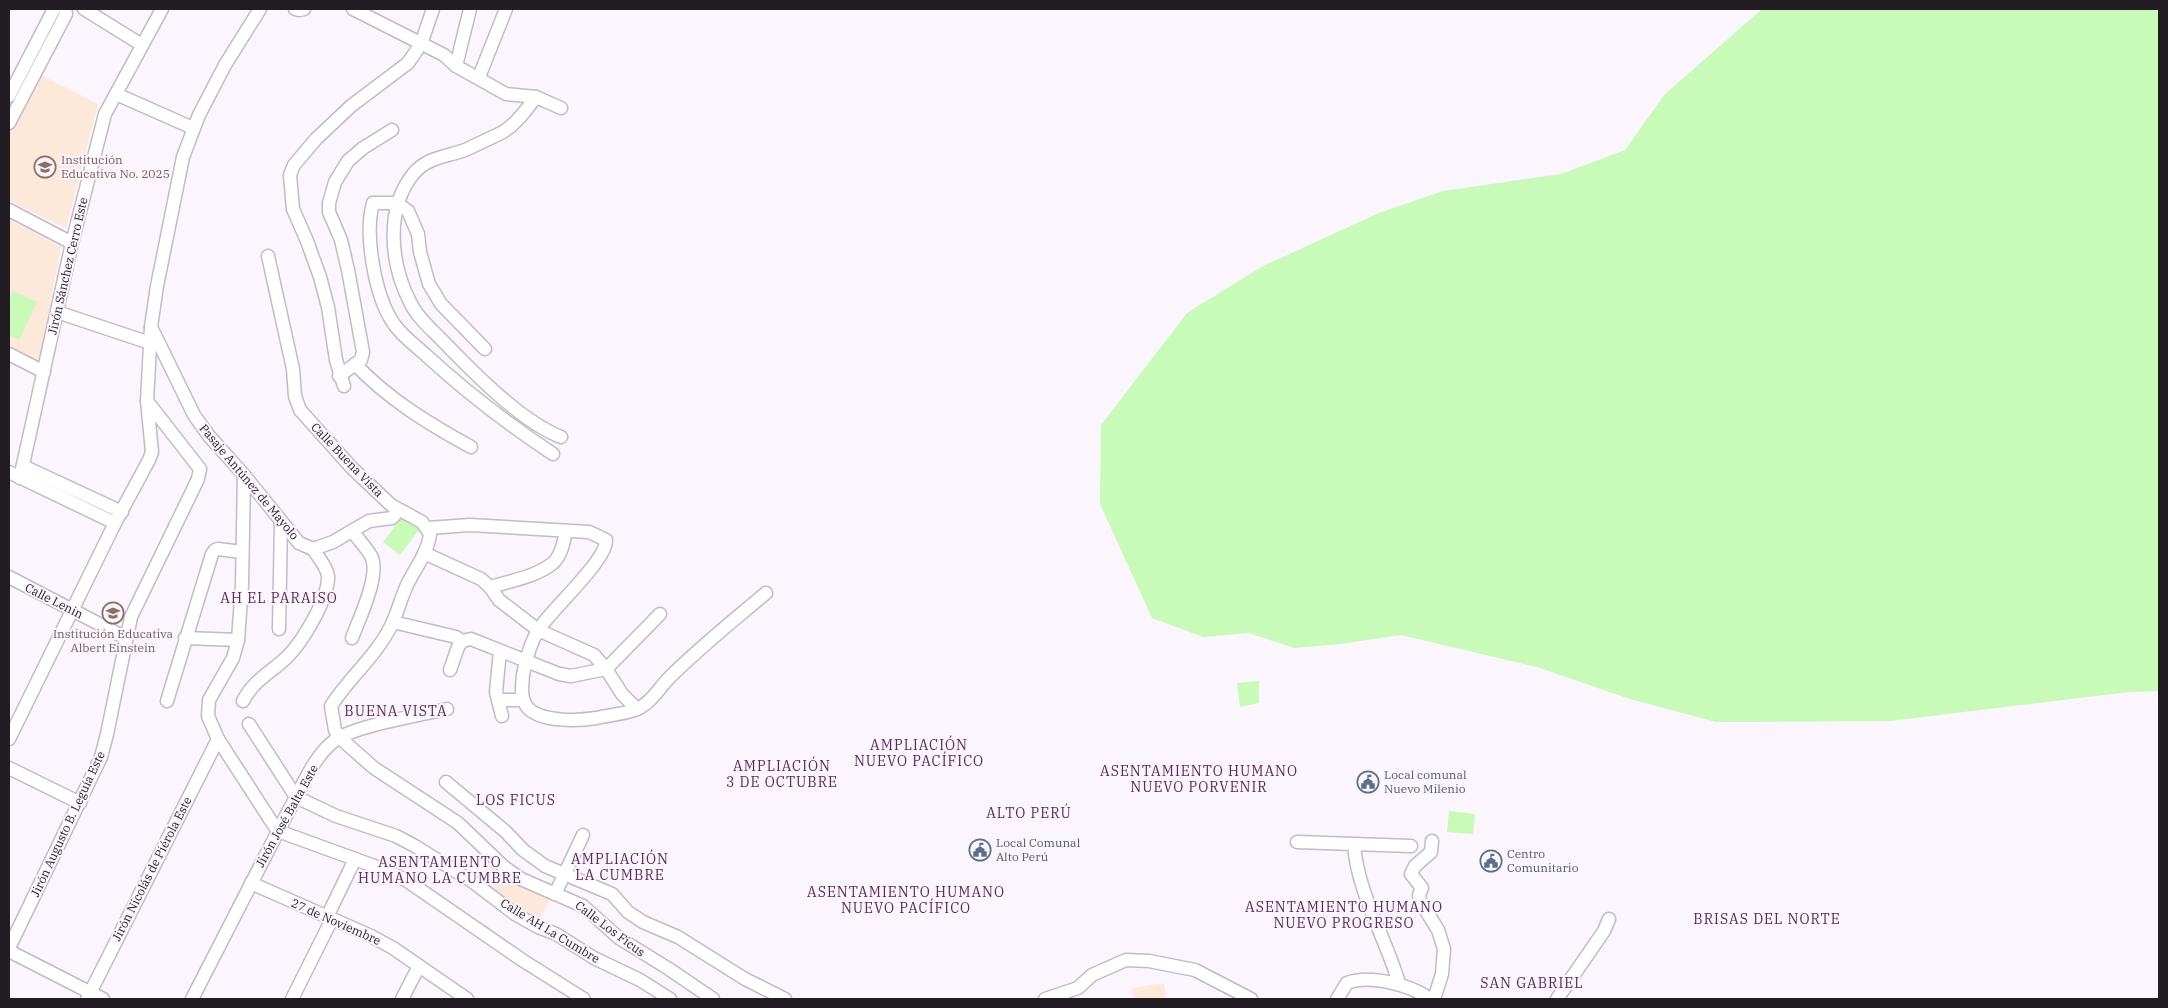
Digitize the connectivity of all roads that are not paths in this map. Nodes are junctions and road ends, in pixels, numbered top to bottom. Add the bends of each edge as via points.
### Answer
1 (54, 9) edge
2 (65, 9) edge
3 (84, 9) edge
4 (162, 9) edge
5 (260, 9) edge
6 (295, 9) edge
7 (304, 9) edge
8 (353, 9) edge
9 (433, 9) edge
10 (470, 9) edge
11 (506, 9) edge
12 (421, 44) junction
13 (142, 45) junction
14 (456, 66) junction
15 (479, 77) junction
16 (116, 94) junction
17 (9, 96) edge
18 (536, 97) junction
19 (561, 108) dead end
20 (9, 123) edge
21 (193, 128) junction
22 (392, 130) dead end
23 (397, 203) junction
24 (9, 210) edge
25 (72, 243) junction
26 (268, 256) dead end
27 (57, 312) junction
28 (152, 327) junction
29 (150, 343) junction
30 (485, 349) dead end
31 (9, 354) edge
32 (355, 364) junction
33 (44, 372) junction
34 (147, 401) junction
35 (560, 437) dead end
36 (471, 447) dead end
37 (553, 454) dead end
38 (17, 472) edge
39 (244, 475) junction
40 (399, 510) junction
41 (122, 512) junction
42 (281, 522) junction
43 (115, 523) junction
44 (428, 528) junction
45 (352, 531) junction
46 (566, 531) junction
47 (313, 549) junction
48 (242, 552) junction
49 (424, 552) junction
50 (9, 577) edge
51 (490, 587) junction
52 (766, 593) dead end
53 (73, 611) junction
54 (660, 614) dead end
55 (393, 622) junction
56 (279, 629) dead end
57 (538, 630) junction
58 (126, 638) junction
59 (185, 638) junction
60 (352, 638) dead end
61 (238, 640) junction
62 (462, 641) junction
63 (500, 651) junction
64 (525, 661) junction
65 (606, 669) junction
66 (450, 670) dead end
67 (498, 700) junction
68 (523, 700) junction
69 (167, 701) dead end
70 (243, 701) dead end
71 (447, 709) dead end
72 (637, 709) junction
73 (502, 716) dead end
74 (249, 724) dead end
75 (339, 737) junction
76 (218, 738) junction
77 (9, 739) edge
78 (9, 768) edge
79 (446, 782) dead end
80 (296, 797) junction
81 (80, 803) junction
82 (278, 832) junction
83 (584, 835) dead end
84 (1297, 842) dead end
85 (1432, 842) dead end
86 (1354, 845) junction
87 (1411, 846) dead end
88 (355, 859) junction
89 (566, 875) junction
90 (251, 883) junction
91 (555, 894) junction
92 (329, 918) junction
93 (1609, 919) dead end
94 (9, 949) edge
95 (419, 966) junction
96 (1399, 983) junction
97 (88, 996) edge
98 (103, 999) edge
99 (192, 999) edge
100 (292, 999) edge
101 (402, 999) edge
102 (467, 999) edge
103 (584, 999) edge
104 (670, 999) edge
105 (713, 999) edge
106 (784, 999) edge
107 (1046, 999) edge
108 (1250, 999) edge
109 (1337, 999) edge
110 (1430, 999) edge
111 (1434, 999) edge
112 (1557, 999) edge

1 - 17 street
2 - 20 street via 66,14
3 - 13 street
4 - 13 street, Jirón Sánchez Cerro Este
5 - 21 street via 225,66
6 - 7 street
8 - 12 street
9 - 12 street
10 - 14 street
11 - 15 street
12 - 14 street via 444,55
12 - 32 street via 408,63 351,106 316,139 290,175 293,209 328,307 342,381
13 - 16 street, Jirón Sánchez Cerro Este
14 - 15 street
15 - 18 street via 512,96
16 - 21 street
16 - 25 street, Jirón Sánchez Cerro Este via 105,114
18 - 19 street
18 - 23 street via 500,134 422,164
21 - 28 street via 182,162
22 - 32 street via 348,161 335,182 329,204 348,270 363,352 361,360
23 - 30 street via 413,219 429,284 441,304
23 - 35 street via 396,253 410,304 469,368 526,418
23 - 37 street via 373,203 369,219 371,253 379,292 393,324 457,384
24 - 25 street
25 - 27 street, Jirón Sánchez Cerro Este
26 - 40 street, Calle Buena Vista via 300,410 352,468
27 - 29 street
27 - 33 street, Jirón Sánchez Cerro Este
28 - 29 street
28 - 39 street, Pasaje Antúnez de Mayolo via 194,415
29 - 34 street
31 - 33 street
32 - 36 street via 372,382 428,424
33 - 38 street, Jirón Sánchez Cerro Este
34 - 41 street via 152,452
34 - 58 street, Jirón Augusto B. Leguía Este via 200,469 131,617
38 - 41 street
38 - 43 street
39 - 42 street, Pasaje Antúnez de Mayolo
39 - 48 street
40 - 44 street, Calle Buena Vista
40 - 45 street via 392,518 369,521
41 - 43 street
42 - 47 street, Pasaje Antúnez de Mayolo via 299,543
42 - 56 street
43 - 53 street
44 - 46 street via 470,525
44 - 49 street via 429,544
45 - 47 street
45 - 60 street via 371,557 374,567
46 - 51 street via 563,547 554,562 525,577
46 - 57 street via 600,535 606,540 606,545 583,578
47 - 70 street via 328,574 320,606 297,648 250,687
48 - 59 street via 215,550
48 - 61 street
49 - 51 street via 481,579
49 - 55 street
50 - 53 street, Calle Lenin
51 - 57 street via 499,600
52 - 72 street
53 - 58 street, Calle Lenin
53 - 77 street
54 - 65 street
55 - 62 street
55 - 75 street via 331,706
57 - 64 street
57 - 65 street via 594,655
58 - 81 street, Jirón Augusto B. Leguía Este via 106,743
59 - 61 street
59 - 69 street
61 - 76 street via 233,658 209,700 208,716
62 - 63 street via 470,639
62 - 66 street
63 - 64 street
63 - 67 street via 496,681
64 - 65 street via 572,676
64 - 68 street
65 - 72 street via 622,694
67 - 68 street
67 - 73 street
68 - 72 street via 534,714 581,721
71 - 75 street, Jirón José Balta Este
74 - 80 street
75 - 80 street, Jirón José Balta Este via 313,766
75 - 91 street, Calle Los Ficus via 374,768 458,823 521,879
76 - 82 street
76 - 97 street, Jirón Nicolás de Piérola Este
78 - 81 street
79 - 89 street via 523,850 545,866
80 - 82 street, Jirón José Balta Este
80 - 104 street, Calle AH La Cumbre via 415,846 473,882 515,914
81 - 94 street, Jirón Augusto B. Leguía Este
82 - 88 street
82 - 90 street, Jirón José Balta Este
83 - 89 street
84 - 86 street
85 - 111 street via 1431,852 1411,874 1422,888 1420,902 1438,930 1444,949 1442,974
86 - 87 street
86 - 96 street via 1362,887
88 - 92 street
88 - 103 street via 406,880
89 - 91 street
89 - 106 street via 612,894 628,912 643,922 678,937
90 - 92 street, 27 de Noviembre
90 - 99 street, Jirón José Balta Este
91 - 105 street, Calle Los Ficus via 583,906 619,938
92 - 95 street, 27 de Noviembre via 371,936
92 - 100 street
93 - 112 street
94 - 97 street
95 - 101 street
95 - 102 street, 27 de Noviembre
96 - 109 street via 1354,980 1347,982
96 - 110 street
97 - 98 street
107 - 108 street via 1078,988 1092,975 1126,960 1195,970

